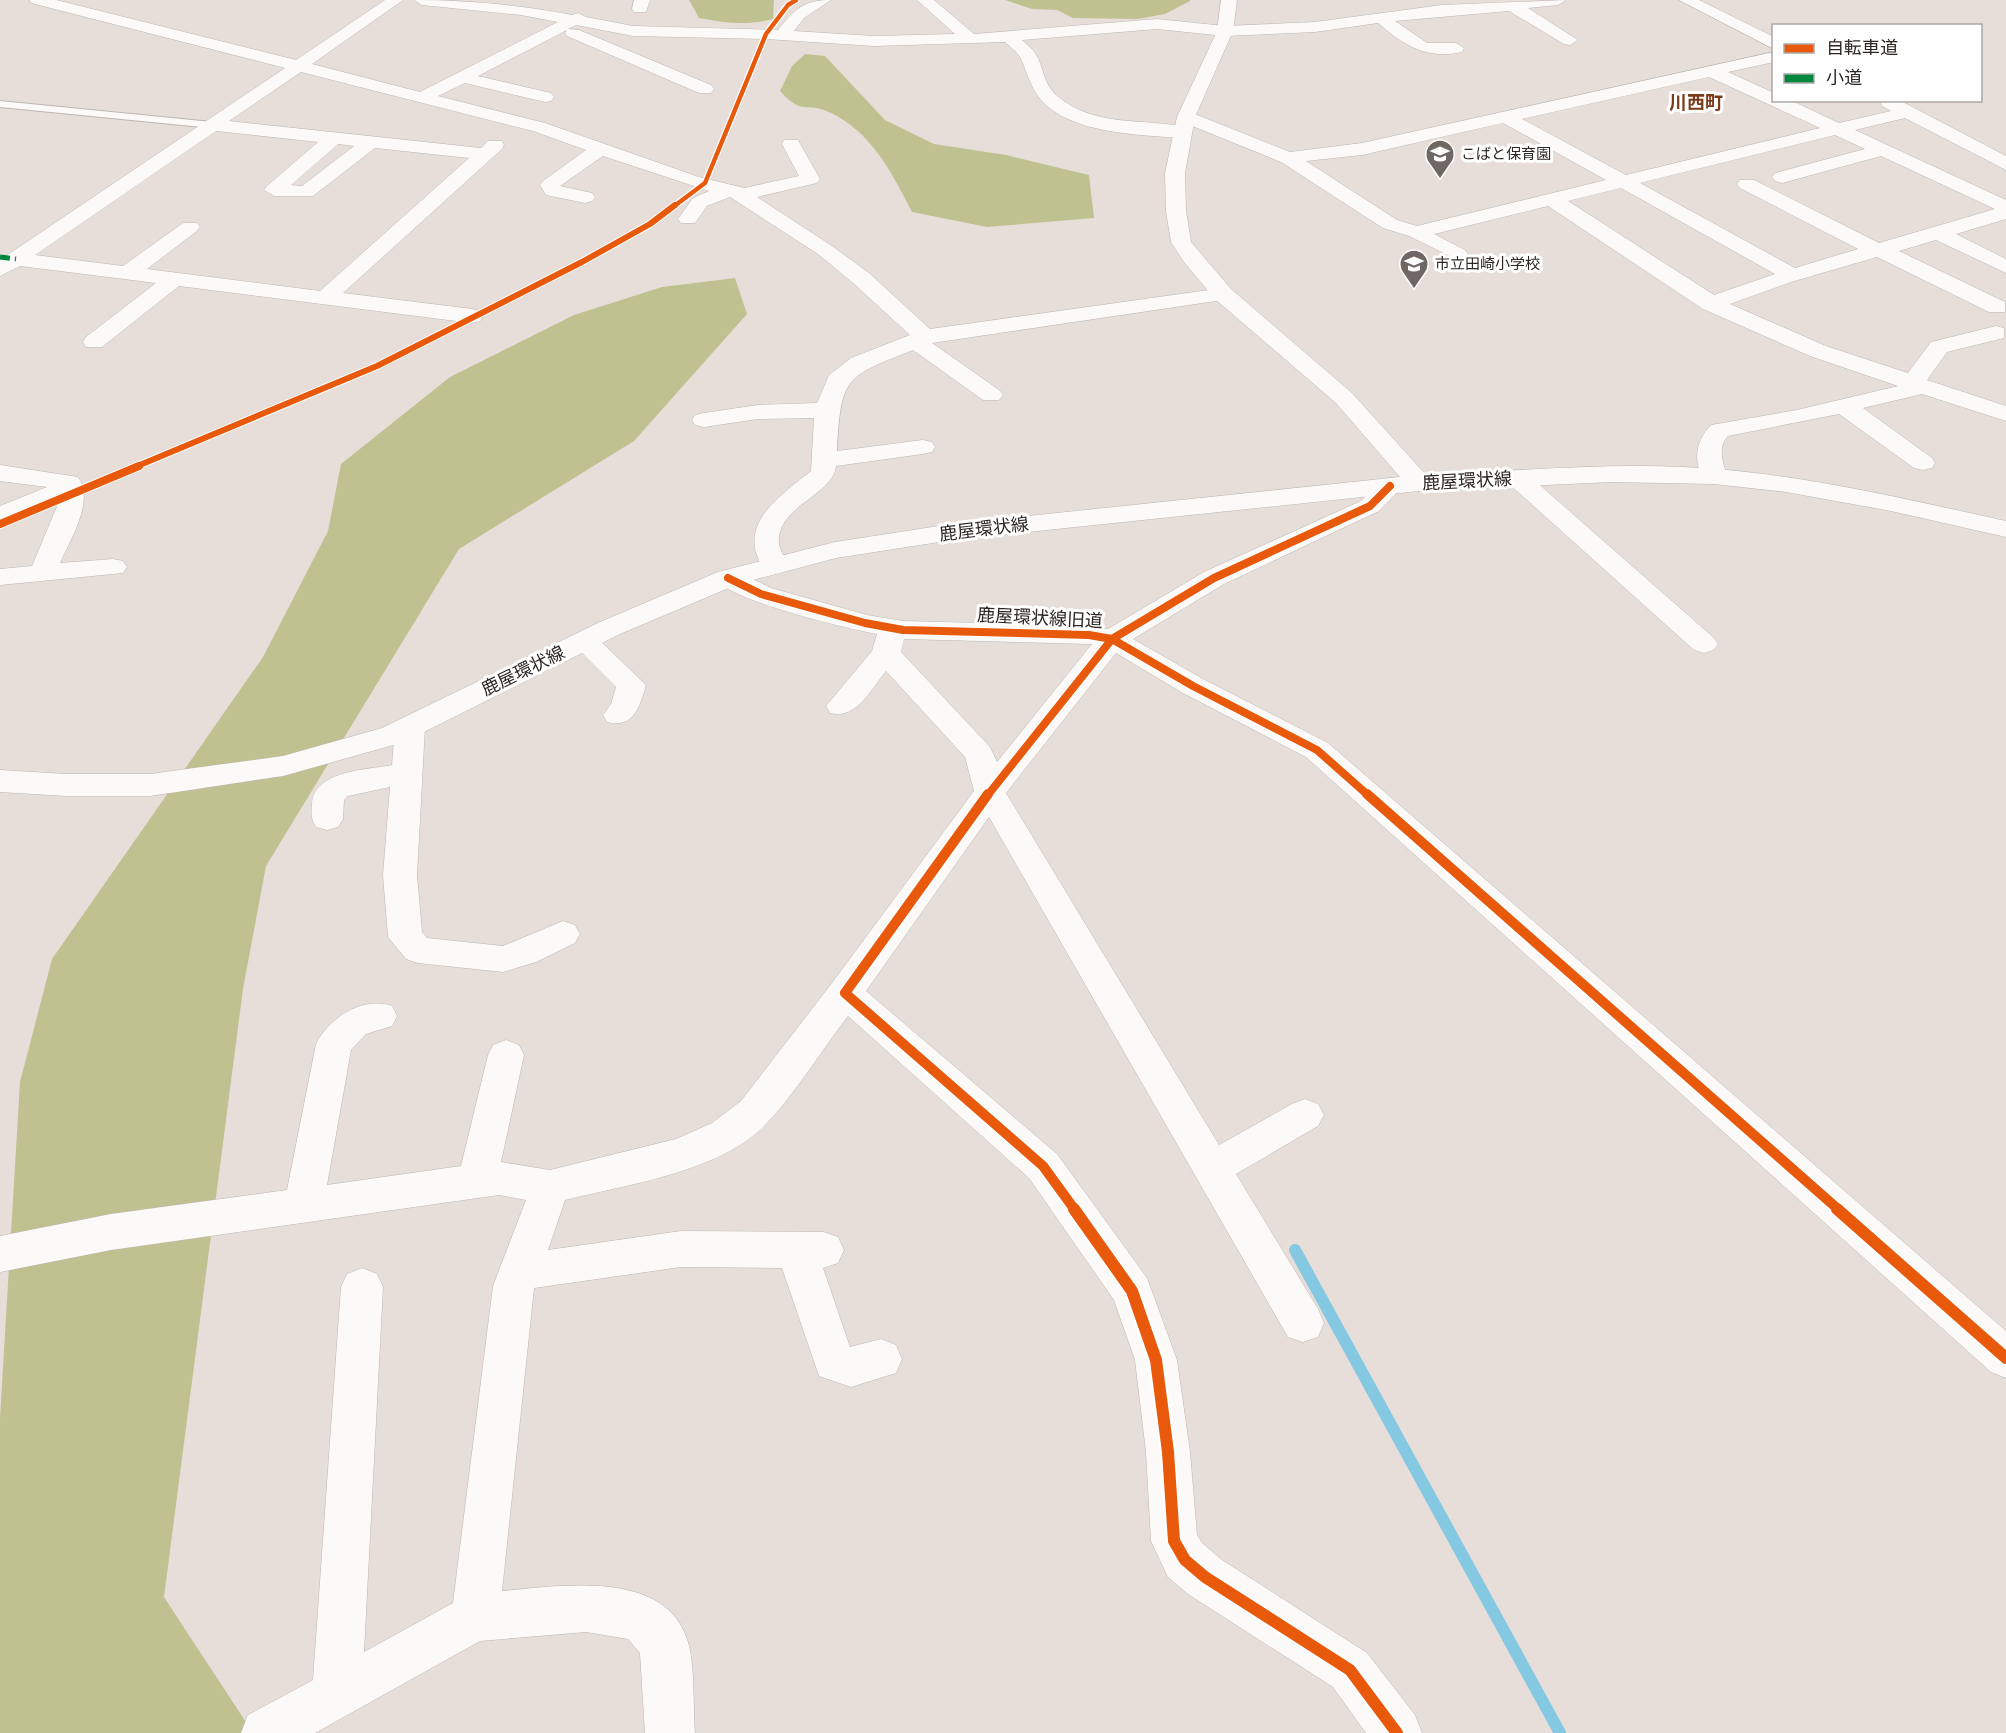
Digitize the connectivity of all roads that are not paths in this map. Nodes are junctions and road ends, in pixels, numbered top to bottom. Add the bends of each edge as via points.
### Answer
1 (37, 0) edge
2 (395, 0) edge
3 (422, 0) edge
4 (823, 0) edge
5 (925, 0) edge
6 (1229, 0) edge
7 (1558, 0) edge
8 (1687, 0) edge
9 (1513, 6) junction
10 (584, 17) junction
11 (1381, 18) junction
12 (560, 28) junction
13 (1225, 31) junction
14 (774, 35) junction
15 (1008, 36) junction
16 (969, 38) junction
17 (537, 40) junction
18 (1570, 40) dead end
19 (1772, 43) edge
20 (1456, 48) dead end
21 (558, 51) dead end
22 (1772, 57) edge
23 (298, 66) junction
24 (1711, 71) junction
25 (463, 77) junction
26 (705, 89) dead end
27 (421, 98) junction
28 (1772, 99) edge
29 (1778, 102) edge
30 (1890, 102) edge
31 (0, 104) edge
32 (1908, 112) junction
33 (1506, 117) junction
34 (500, 118) junction
35 (521, 123) junction
36 (1185, 124) junction
37 (212, 125) junction
38 (1837, 130) junction
39 (334, 138) junction
40 (371, 142) junction
41 (792, 144) dead end
42 (600, 149) junction
43 (1882, 150) junction
44 (485, 154) junction
45 (1288, 158) junction
46 (2005, 162) edge
47 (1782, 177) dead end
48 (1625, 182) junction
49 (1747, 184) dead end
50 (735, 192) junction
51 (585, 197) dead end
52 (1553, 200) junction
53 (2005, 212) edge
54 (688, 219) dead end
55 (190, 227) dead end
56 (1416, 232) junction
57 (1939, 234) junction
58 (1880, 251) junction
59 (1458, 254) dead end
60 (8, 264) edge
61 (2006, 267) edge
62 (129, 272) junction
63 (1793, 275) junction
64 (175, 278) junction
65 (1223, 294) junction
66 (327, 296) junction
67 (1992, 302) dead end
68 (1711, 304) junction
69 (472, 316) road end
70 (1996, 333) dead end
71 (920, 339) junction
72 (94, 342) dead end
73 (1916, 386) junction
74 (991, 395) dead end
75 (1845, 406) junction
76 (827, 410) junction
77 (2006, 414) edge
78 (704, 420) dead end
79 (923, 447) dead end
80 (824, 459) junction
81 (1923, 463) dead end
82 (0, 472) edge
83 (1714, 476) junction
84 (1517, 478) junction
85 (1419, 483) junction
86 (1390, 486) junction
87 (69, 491) junction
88 (0, 515) edge
89 (2006, 529) edge
90 (774, 565) junction
91 (113, 567) dead end
92 (44, 573) junction
93 (0, 577) edge
94 (728, 578) junction
95 (1112, 639) junction
96 (889, 640) junction
97 (584, 641) junction
98 (1704, 644) dead end
99 (842, 706) dead end
100 (618, 715) dead end
101 (410, 727) junction
102 (407, 773) junction
103 (0, 781) edge
104 (990, 792) junction
105 (327, 819) dead end
106 (562, 934) dead end
107 (845, 993) junction
108 (379, 1016) dead end
109 (506, 1055) dead end
110 (1305, 1114) dead end
111 (1212, 1169) junction
112 (477, 1182) junction
113 (550, 1187) junction
114 (304, 1205) junction
115 (0, 1254) edge
116 (519, 1272) junction
117 (362, 1287) dead end
118 (1303, 1323) dead end
119 (2006, 1358) edge
120 (881, 1359) dead end
121 (475, 1617) junction
122 (337, 1694) junction
123 (267, 1733) edge
124 (670, 1733) edge
125 (1397, 1733) edge

1 - 23 street
2 - 23 street
3 - 10 street
4 - 14 street
5 - 16 street
6 - 13 street
7 - 9 street
8 - 19 street
9 - 11 street
9 - 18 street
10 - 12 street
10 - 14 street via 633,31
11 - 13 street via 1315,27
11 - 20 street via 1421,48
12 - 17 street
12 - 26 street
13 - 15 street via 1157,24
13 - 36 street
14 - 16 street via 874,41
15 - 16 street
15 - 36 street via 1028,55 1031,73 1043,92 1061,107 1089,121 1120,129
17 - 21 street
17 - 25 street
22 - 24 street
23 - 27 street
23 - 37 street
24 - 28 street
24 - 33 street
25 - 27 street
25 - 34 street via 553,97
27 - 34 street
29 - 38 street
30 - 32 street
31 - 37 lane
32 - 38 street
32 - 46 street
33 - 45 street via 1362,149
33 - 48 street
34 - 35 street
35 - 42 street
35 - 44 street
36 - 45 street
36 - 65 street via 1175,173 1181,242
37 - 39 street
37 - 60 street
38 - 43 street
38 - 48 street
39 - 40 street
39 - 40 street via 274,190 306,192
40 - 44 street
41 - 50 street via 810,179
42 - 50 street via 692,182
42 - 51 street via 550,185 553,191
43 - 47 street
43 - 53 street
44 - 66 street
45 - 56 street via 1390,224
48 - 52 street
48 - 63 street
49 - 58 street
50 - 54 street via 700,202
50 - 71 street via 861,278
52 - 56 street
52 - 68 street
53 - 57 street
55 - 62 street
56 - 59 street
57 - 58 street
57 - 61 street
58 - 63 street
58 - 67 street
60 - 62 street
62 - 64 street
63 - 68 street
64 - 66 street
64 - 72 street
65 - 71 street via 993,325
65 - 85 street via 1344,398
66 - 69 street
68 - 73 street via 1818,351
70 - 73 street via 1939,347
71 - 74 street
71 - 76 street via 859,363 837,380
73 - 75 street
73 - 77 street
75 - 81 street
75 - 83 street via 1720,430 1707,446
76 - 78 street via 758,412
76 - 80 street
79 - 80 street
80 - 90 street via 823,472 781,510 768,528 766,543
82 - 87 street via 69,482
83 - 84 street, 鹿屋環状線 via 1611,474
83 - 89 street, 鹿屋環状線 via 1891,503
84 - 85 street, 鹿屋環状線
84 - 98 street
85 - 86 street, 鹿屋環状線
86 - 90 street, 鹿屋環状線 via 952,532 835,550
86 - 95 street, 鹿屋環状線旧道 via 1370,506 1214,578
87 - 88 street
87 - 92 street via 71,504
90 - 94 street, 鹿屋環状線
91 - 92 street
92 - 93 street
94 - 96 street, 鹿屋環状線旧道 via 761,594
94 - 97 street, 鹿屋環状線
95 - 96 street, 鹿屋環状線旧道 via 1089,634
95 - 104 street
95 - 119 street via 1317,750
96 - 99 street
96 - 104 street via 979,754
97 - 100 street via 630,685 626,706
97 - 101 street, 鹿屋環状線
101 - 102 street
101 - 103 street, 鹿屋環状線 via 283,766 150,785
102 - 105 street via 338,787 328,797
102 - 106 street via 400,875 405,938 418,950 503,959
104 - 107 street
104 - 111 street
107 - 113 street via 754,1112 726,1134 683,1154
107 - 125 street via 1043,1166 1132,1291 1155,1360 1168,1452 1174,1541 1185,1560 1204,1577 1350,1670
108 - 114 street via 353,1024 334,1044
109 - 112 street
110 - 111 street
111 - 118 street
112 - 113 street via 499,1178
112 - 114 street
113 - 116 street
114 - 115 street via 111,1232
116 - 120 street via 681,1249 810,1250 834,1362 851,1367
116 - 121 street via 514,1286
117 - 122 street
121 - 122 street
121 - 124 street via 586,1608 640,1617 664,1643
122 - 123 street

